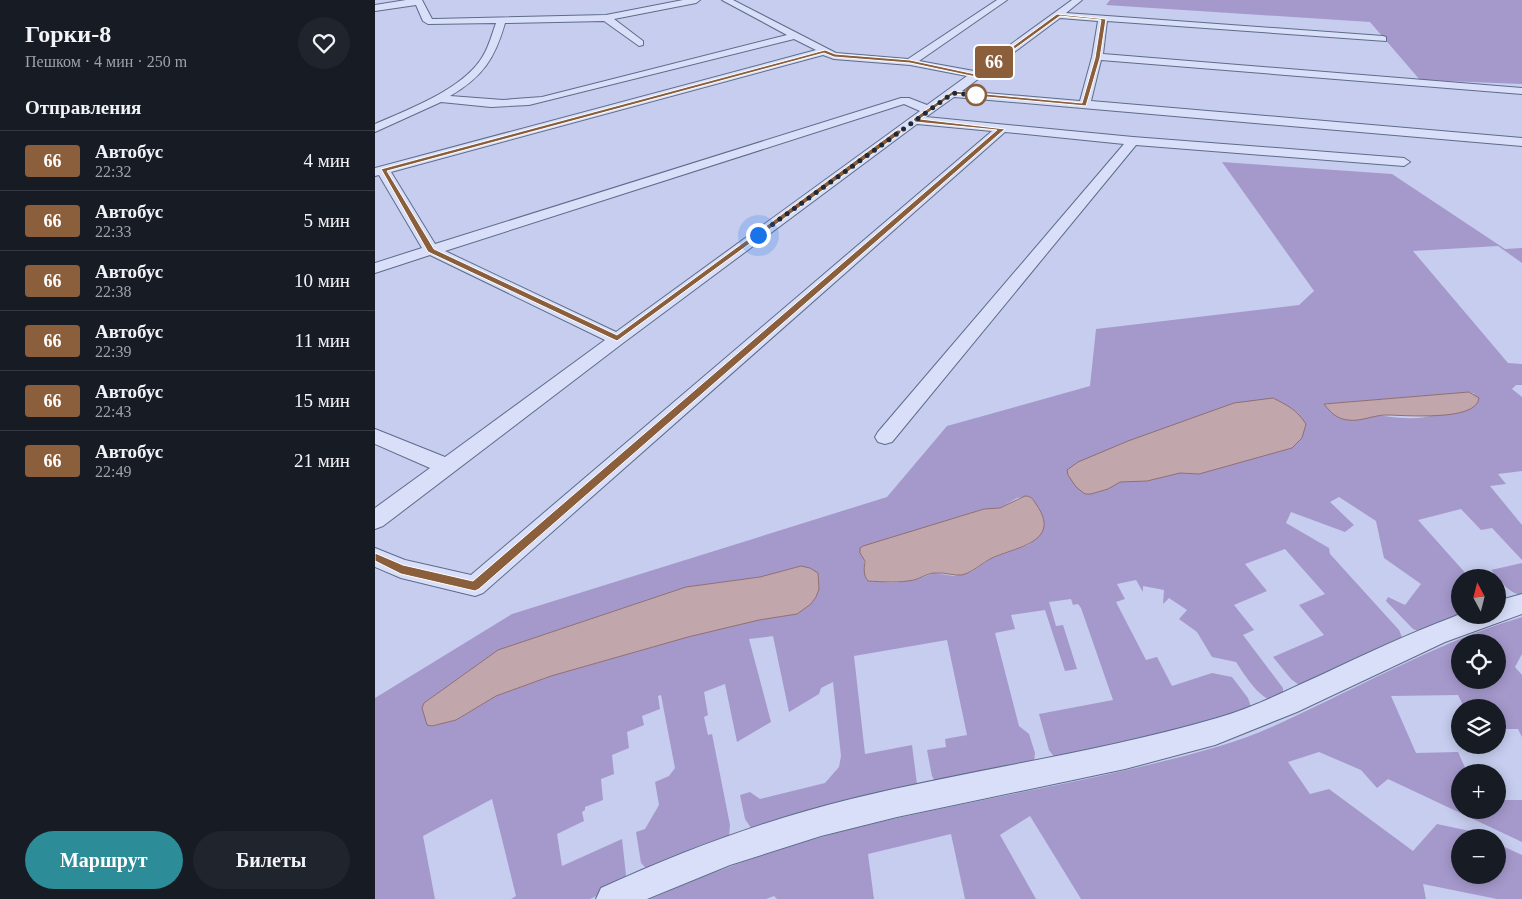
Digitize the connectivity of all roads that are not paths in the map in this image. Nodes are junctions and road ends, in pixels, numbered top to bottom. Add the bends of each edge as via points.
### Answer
1 (696, 0) edge
2 (727, 0) edge
3 (1003, 0) edge
4 (1078, 0) edge
5 (375, 8) edge
6 (1059, 15) junction
7 (607, 18) junction
8 (503, 19) junction
9 (1103, 19) junction
10 (796, 36) junction
11 (1383, 39) dead end
12 (639, 43) dead end
13 (825, 51) junction
14 (1097, 58) junction
15 (910, 62) junction
16 (976, 75) junction
17 (1522, 91) edge
18 (953, 93) junction
19 (440, 98) junction
20 (1084, 105) junction
21 (928, 110) junction
22 (915, 120) junction
23 (375, 128) edge
24 (1002, 129) junction
25 (1133, 141) junction
26 (1522, 142) edge
27 (1404, 162) dead end
28 (379, 171) edge
29 (431, 250) junction
30 (375, 268) edge
31 (617, 339) junction
32 (375, 436) edge
33 (885, 437) dead end
34 (446, 466) junction
35 (375, 520) edge
36 (375, 557) edge
37 (1522, 604) edge
38 (1506, 609) edge
39 (1464, 624) edge
40 (612, 899) edge

1 - 7 street
2 - 10 street
3 - 15 street
4 - 6 street
5 - 8 street via 419,2 429,21
6 - 9 street
6 - 16 street
7 - 8 street
7 - 12 street
8 - 19 street via 486,60 467,80
9 - 11 street
9 - 14 street
10 - 13 street
10 - 19 street via 542,100 484,104
13 - 15 street via 834,56
13 - 28 street
14 - 17 street
14 - 20 street
15 - 16 street
16 - 18 street
18 - 20 street
18 - 21 street
19 - 23 street
20 - 26 street
21 - 22 street
21 - 29 street via 905,100
22 - 24 street
22 - 31 street
24 - 25 street
24 - 36 street via 475,586 401,570
25 - 27 street
25 - 33 street
28 - 29 street
29 - 30 street
29 - 31 street
31 - 34 street
32 - 34 street
34 - 35 street
37 - 38 street
39 - 40 street via 1216,732 792,829 688,865

